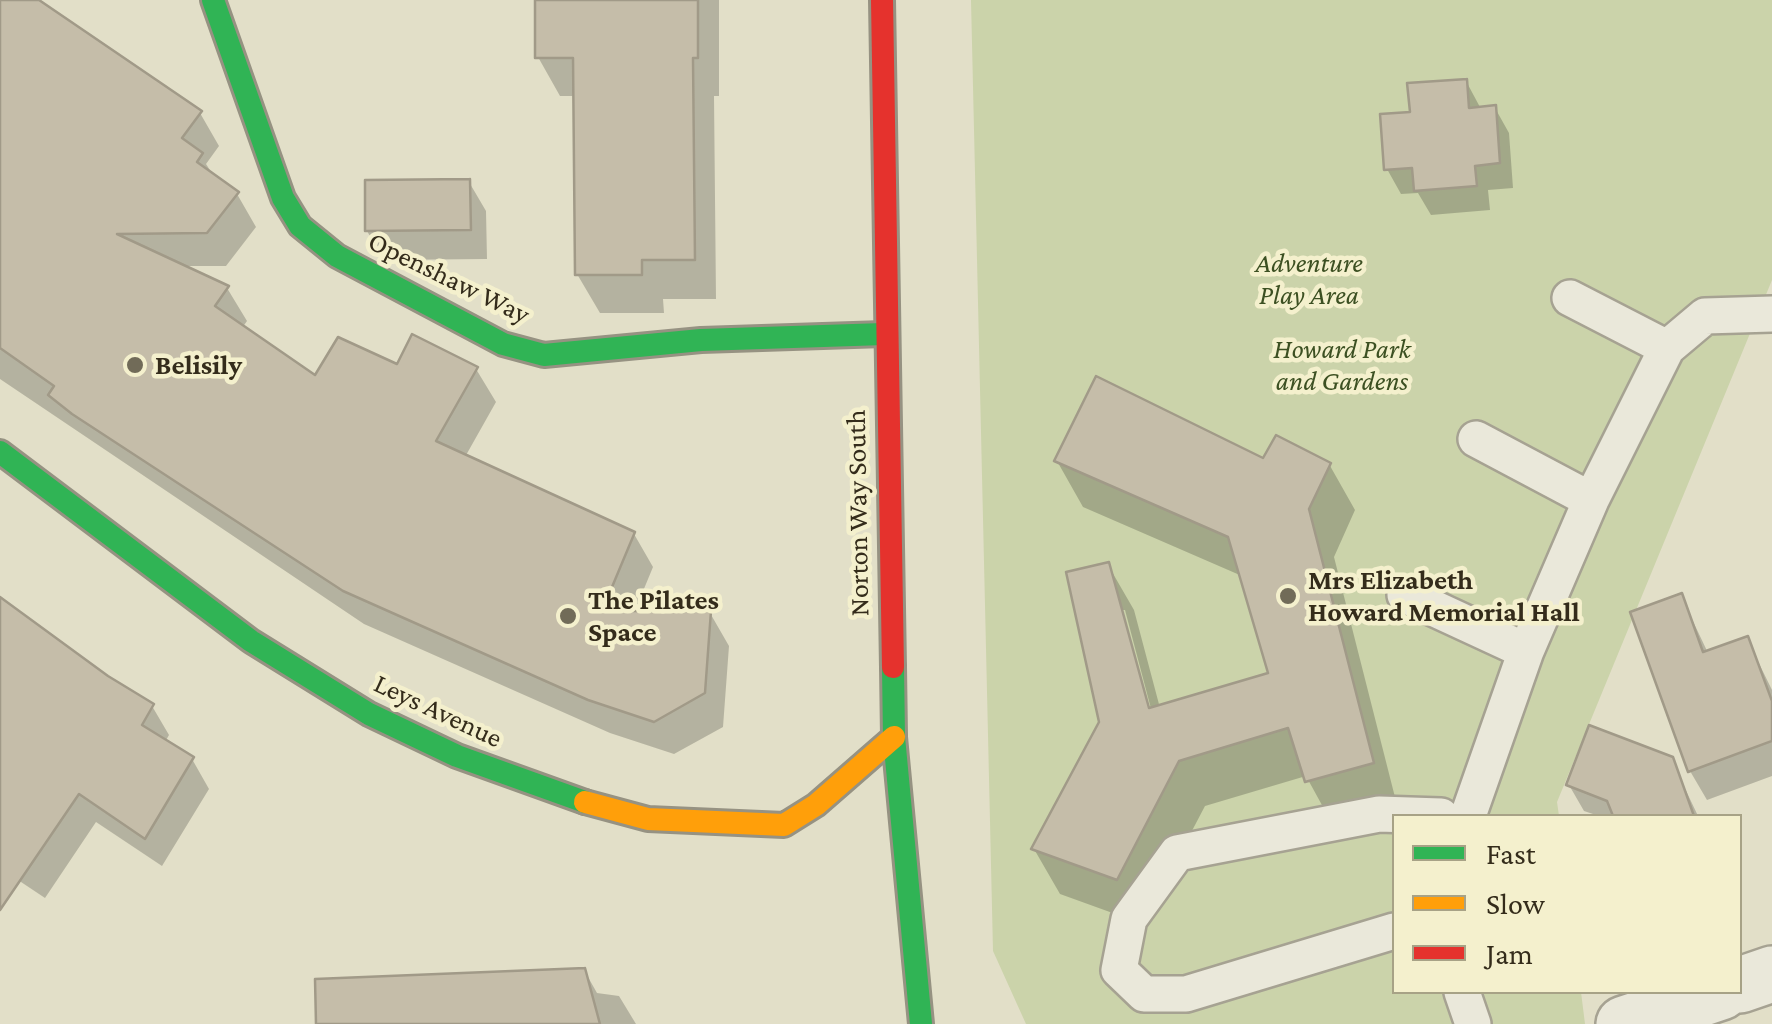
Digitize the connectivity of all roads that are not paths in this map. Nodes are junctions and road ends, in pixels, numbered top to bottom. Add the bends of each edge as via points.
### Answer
1 (213, 0) edge
2 (882, 0) edge
3 (1570, 298) dead end
4 (1772, 314) edge
5 (884, 334) junction
6 (1667, 348) junction
7 (1476, 439) dead end
8 (0, 452) edge
9 (1591, 500) junction
10 (1405, 595) dead end
11 (1526, 650) junction
12 (894, 738) junction
13 (1392, 814) edge
14 (1469, 814) edge
15 (1392, 932) edge
16 (1772, 974) edge
17 (1742, 984) edge
18 (1463, 994) edge
19 (1715, 994) edge
20 (921, 1024) edge
21 (1474, 1024) edge
22 (1624, 1024) edge

1 - 5 street, Openshaw Way via 283,198 300,226 336,256 503,344 544,355 701,340
2 - 5 street, Norton Way South
3 - 6 lane
4 - 6 lane via 1705,316
5 - 12 street, Norton Way South
6 - 9 lane
7 - 9 lane
8 - 12 street, Leys Avenue via 251,640 369,714 551,793 648,818 784,825
9 - 11 lane
10 - 11 lane
11 - 14 lane
12 - 20 street, Norton Way South
13 - 15 lane via 1177,853 1129,919 1119,970 1144,994 1186,994
16 - 17 street
18 - 21 lane
19 - 22 street

